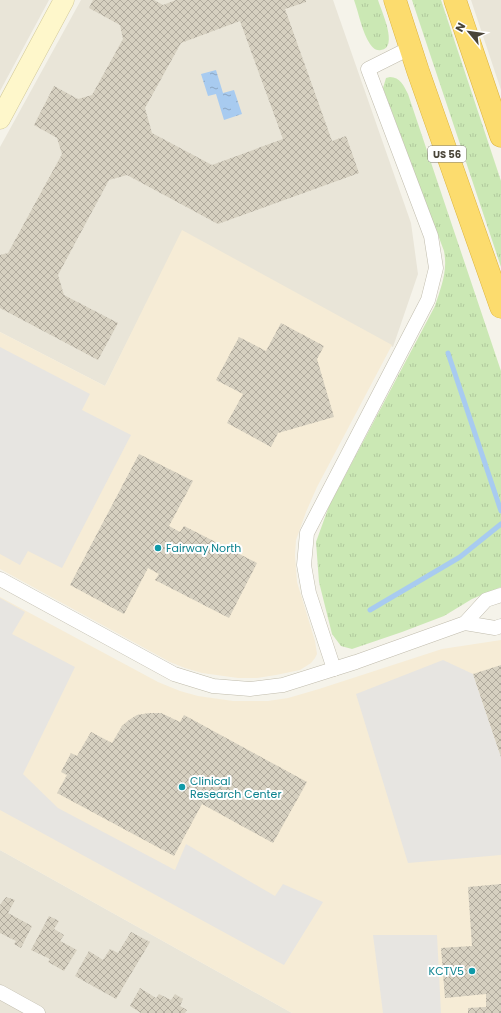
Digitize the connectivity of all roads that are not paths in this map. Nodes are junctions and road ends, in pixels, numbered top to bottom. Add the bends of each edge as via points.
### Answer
1 (64, 0) edge
2 (395, 0) edge
3 (456, 0) edge
4 (410, 48) junction
5 (0, 119) edge
6 (501, 136) edge
7 (501, 307) edge
8 (0, 579) edge
9 (501, 595) edge
10 (466, 623) junction
11 (501, 626) edge
12 (334, 669) junction
13 (0, 992) edge
14 (38, 1013) edge

1 - 5 street
2 - 4 highway, US 56
3 - 6 highway
4 - 7 highway, US 56
4 - 12 street via 368,69 431,236 436,268 428,300 308,533 304,564 309,593
8 - 12 street via 174,674 213,686 250,689 283,685
9 - 10 street via 486,600
10 - 11 street via 495,628
10 - 12 street
13 - 14 street

